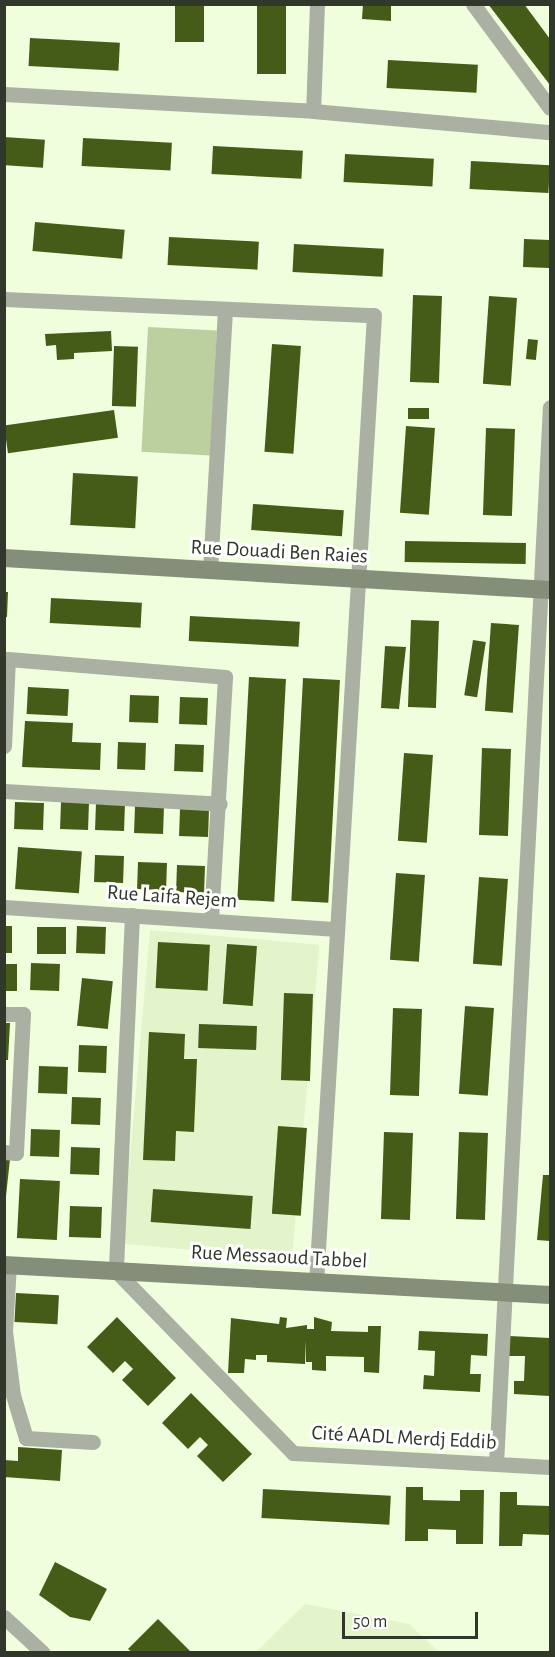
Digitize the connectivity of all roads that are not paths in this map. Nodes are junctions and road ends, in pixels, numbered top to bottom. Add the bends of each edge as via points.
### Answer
1 (317, 4) edge
2 (473, 4) edge
3 (4, 94) edge
4 (550, 108) edge
5 (313, 111) junction
6 (550, 132) edge
7 (4, 299) edge
8 (225, 309) junction
9 (550, 407) edge
10 (4, 558) edge
11 (210, 570) junction
12 (358, 579) junction
13 (545, 590) edge
14 (6, 659) edge
15 (4, 746) edge
16 (4, 791) edge
17 (220, 804) junction
18 (4, 907) edge
19 (132, 915) junction
20 (211, 921) junction
21 (337, 929) junction
22 (4, 1014) edge
23 (4, 1152) edge
24 (7, 1265) edge
25 (116, 1271) junction
26 (316, 1282) junction
27 (502, 1292) junction
28 (550, 1295) edge
29 (93, 1442) dead end
30 (496, 1464) junction
31 (550, 1467) edge
32 (4, 1617) edge
33 (42, 1653) edge

1 - 5 street
2 - 4 street
3 - 5 street
5 - 6 street
7 - 8 street
8 - 11 street
8 - 12 street via 374,315
9 - 13 street
10 - 11 street, Rue Douadi Ben Raies
11 - 12 street, Rue Douadi Ben Raies
12 - 13 street, Rue Douadi Ben Raies
12 - 21 street
13 - 27 street
14 - 15 street
14 - 17 street via 225,677
16 - 17 street
17 - 20 street
18 - 19 street, Rue Laifa Rejem
19 - 20 street, Rue Laifa Rejem
19 - 25 street
20 - 21 street, Rue Laifa Rejem
21 - 26 street
22 - 23 street via 23,1014 15,1153
24 - 25 street, Rue Messaoud Tabbel
24 - 29 street via 5,1331 13,1395 26,1438
25 - 26 street, Rue Messaoud Tabbel
25 - 30 street, Cité AADL Merdj Eddib via 292,1453
26 - 27 street, Rue Messaoud Tabbel
27 - 28 street, Rue Messaoud Tabbel
27 - 30 street
30 - 31 street, Cité AADL Merdj Eddib
32 - 33 street

